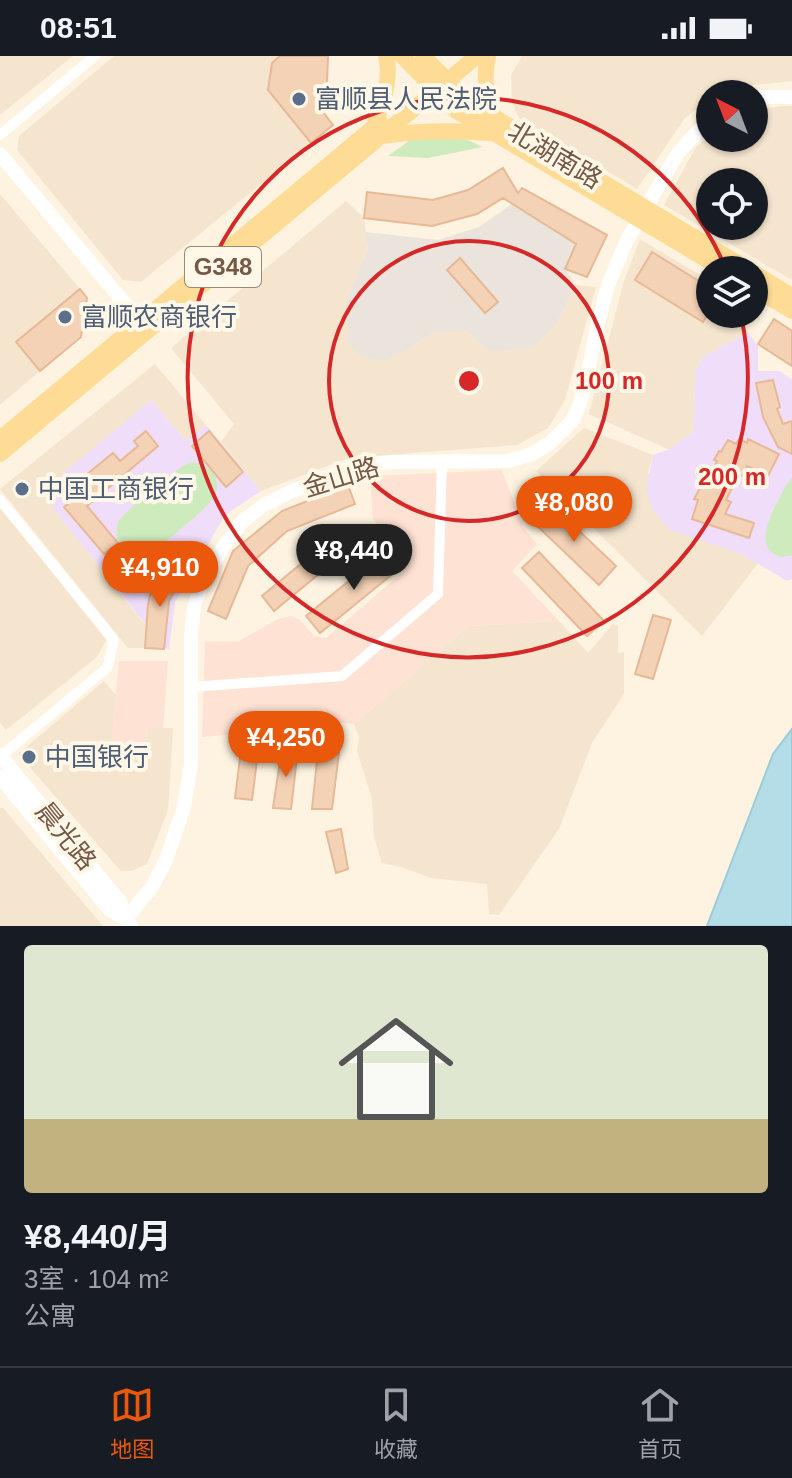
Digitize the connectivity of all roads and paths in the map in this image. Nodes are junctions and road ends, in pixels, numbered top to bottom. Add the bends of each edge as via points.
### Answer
1 (95, 56) edge
2 (386, 56) edge
3 (402, 56) edge
4 (423, 56) edge
5 (459, 56) edge
6 (477, 56) edge
7 (488, 56) edge
8 (437, 82) junction
9 (768, 97) edge
10 (792, 97) edge
11 (494, 126) junction
12 (377, 132) junction
13 (696, 133) edge
14 (0, 135) edge
15 (0, 154) edge
16 (663, 225) junction
17 (705, 256) edge
18 (722, 256) edge
19 (768, 282) edge
20 (768, 296) edge
21 (792, 296) edge
22 (792, 311) edge
23 (144, 326) junction
24 (0, 439) edge
25 (0, 454) edge
26 (442, 462) junction
27 (0, 500) edge
28 (191, 687) junction
29 (0, 756) edge
30 (0, 777) edge
31 (129, 923) edge

1 - 14 street
2 - 12 main road via 389,67
3 - 8 main road, 北湖南路
4 - 8 main road, 北湖南路
5 - 8 main road
6 - 8 main road
7 - 11 main road via 486,96
8 - 11 main road, 北湖南路
8 - 12 main road, G348
9 - 10 street
11 - 12 main road
11 - 16 main road, 北湖南路
12 - 23 main road, G348
13 - 26 street, 金山路 via 678,153 627,240 608,285 572,421 550,443 520,458
15 - 23 street
16 - 17 main road
16 - 18 main road
19 - 21 main road
20 - 22 main road
23 - 24 main road, G348
23 - 25 main road, G348
26 - 28 street, 金山路 via 368,464 345,470 264,505 243,521 203,580 194,607
26 - 28 street via 438,594 342,676
27 - 29 street via 114,640 107,668
28 - 31 street, 金山路 via 191,764 184,807 166,860
29 - 31 street, 晨光路 via 120,902
30 - 31 street, 晨光路 via 110,910

